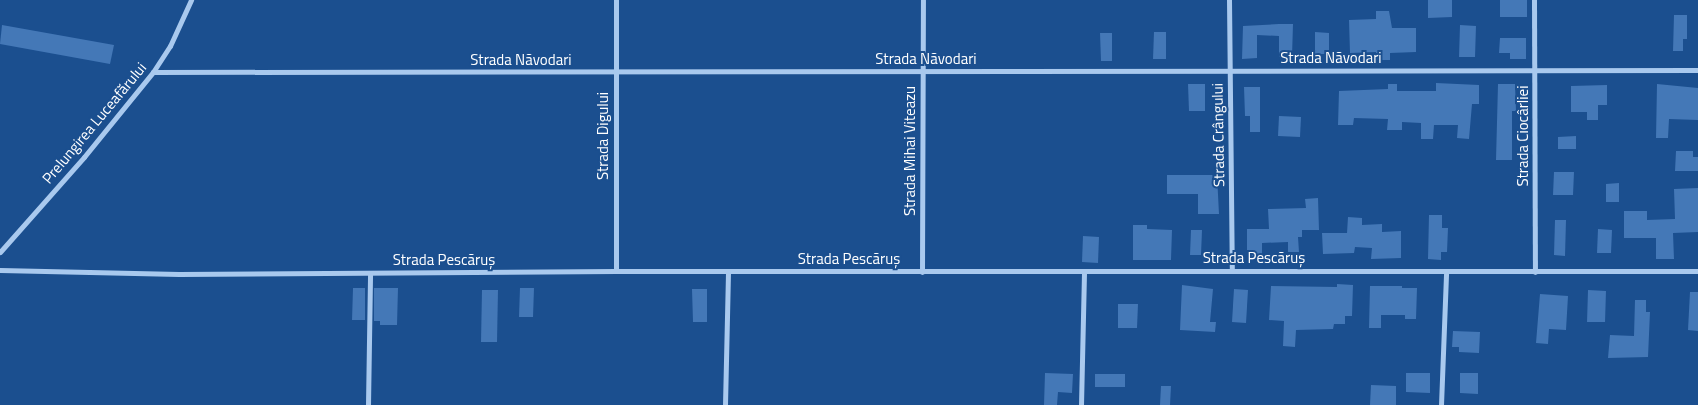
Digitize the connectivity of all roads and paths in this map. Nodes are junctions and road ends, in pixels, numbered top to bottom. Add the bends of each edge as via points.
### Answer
1 (191, 0) edge
2 (616, 0) edge
3 (923, 0) edge
4 (1229, 0) edge
5 (1534, 0) edge
6 (1698, 70) edge
7 (923, 71) junction
8 (1230, 71) junction
9 (1535, 71) junction
10 (153, 72) junction
11 (616, 73) junction
12 (0, 252) edge
13 (0, 270) edge
14 (1232, 270) junction
15 (616, 271) junction
16 (728, 272) junction
17 (922, 272) junction
18 (1446, 272) junction
19 (1535, 272) junction
20 (1698, 272) edge
21 (370, 273) junction
22 (1084, 273) junction
23 (368, 405) edge
24 (725, 405) edge
25 (1081, 405) edge
26 (1441, 405) edge

1 - 10 street, Prelungirea Luceafărului via 170,46
2 - 11 street, Strada Digului
3 - 7 street, Strada Mihai Viteazu
4 - 8 street, Strada Crângului
5 - 9 street, Strada Ciocârliei
6 - 9 street, Strada Năvodari
7 - 8 street, Strada Năvodari
7 - 11 street, Strada Năvodari
7 - 17 street, Strada Mihai Viteazu
8 - 9 street, Strada Năvodari
8 - 14 street, Strada Crângului
9 - 19 street, Strada Ciocârliei
10 - 11 street, Strada Năvodari
10 - 12 street, Prelungirea Luceafărului
11 - 15 street, Strada Digului
13 - 21 street, Strada Pescăruș via 180,274
14 - 18 street, Strada Pescăruș
14 - 22 street, Strada Pescăruș
15 - 16 street, Strada Pescăruș
15 - 21 street, Strada Pescăruș
16 - 17 street, Strada Pescăruș
16 - 24 street
17 - 22 street, Strada Pescăruș
18 - 19 street, Strada Pescăruș
18 - 26 street
19 - 20 street, Strada Pescăruș
21 - 23 street
22 - 25 street

